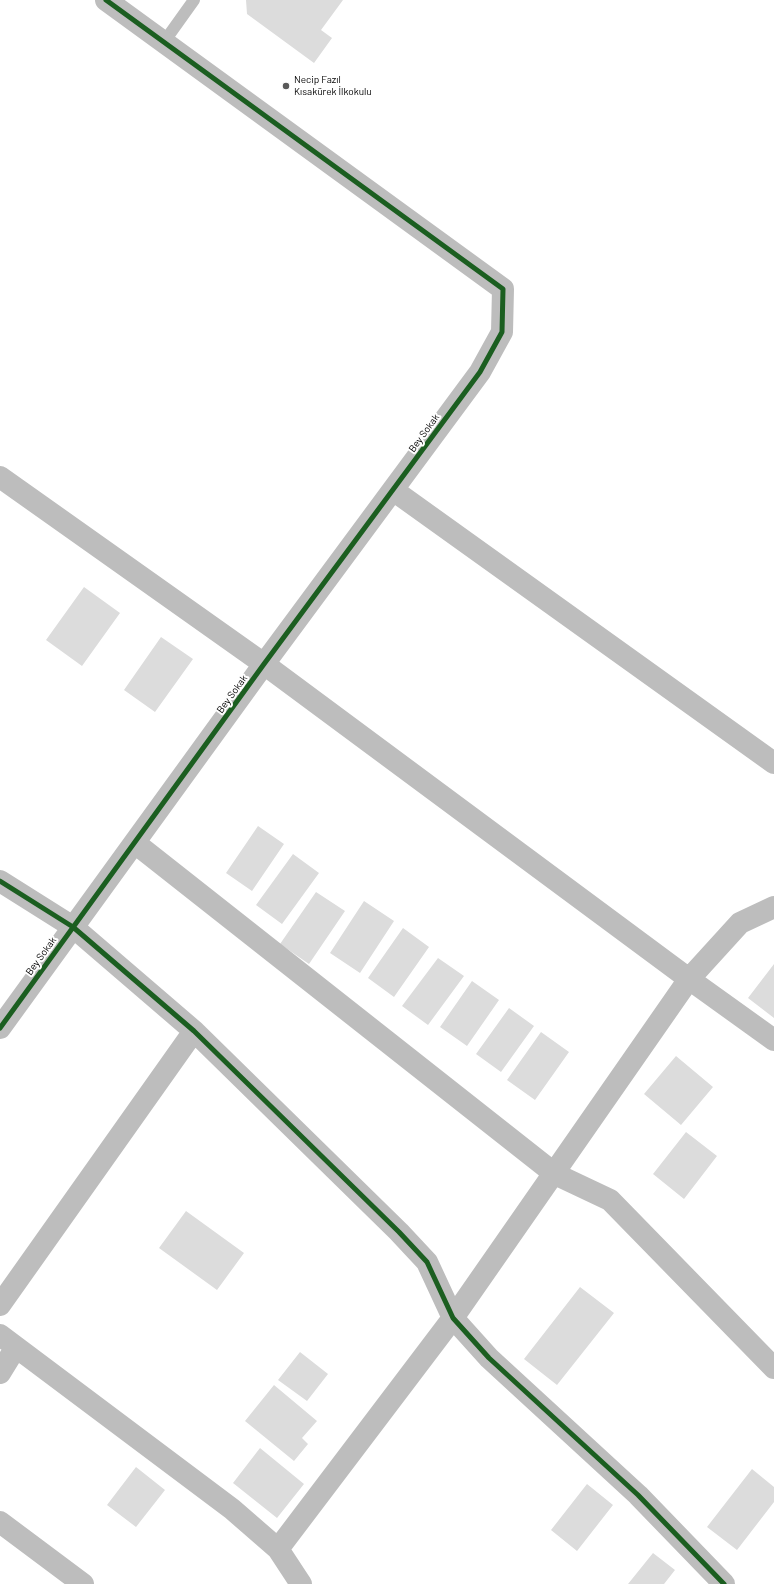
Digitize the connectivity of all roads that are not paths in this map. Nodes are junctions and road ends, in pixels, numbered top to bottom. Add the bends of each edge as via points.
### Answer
1 (106, 0) edge
2 (194, 0) edge
3 (164, 42) junction
4 (0, 477) edge
5 (393, 490) junction
6 (264, 664) junction
7 (774, 763) edge
8 (134, 843) junction
9 (0, 880) edge
10 (774, 907) edge
11 (74, 927) junction
12 (689, 979) junction
13 (0, 1028) edge
14 (194, 1031) junction
15 (774, 1040) edge
16 (555, 1174) junction
17 (0, 1305) edge
18 (453, 1318) junction
19 (8, 1341) edge
20 (774, 1368) edge
21 (0, 1372) edge
22 (0, 1522) edge
23 (278, 1549) junction
24 (83, 1584) edge
25 (301, 1584) edge
26 (724, 1584) edge

1 - 3 street
2 - 3 lane
3 - 5 street, Bey Sokak via 504,289 502,332 480,372
4 - 6 street
5 - 6 street, Bey Sokak
5 - 7 street
6 - 8 street, Bey Sokak
6 - 12 street
8 - 11 street, Bey Sokak
8 - 16 street
9 - 11 street
10 - 12 street via 740,923
11 - 13 street, Bey Sokak
11 - 14 street
12 - 15 street
12 - 16 street
14 - 17 street
14 - 18 street via 427,1262
16 - 18 street
16 - 20 street via 610,1200
18 - 23 street
18 - 26 street via 489,1358 638,1495
19 - 21 street
19 - 23 street via 232,1509
22 - 24 street
23 - 25 street

